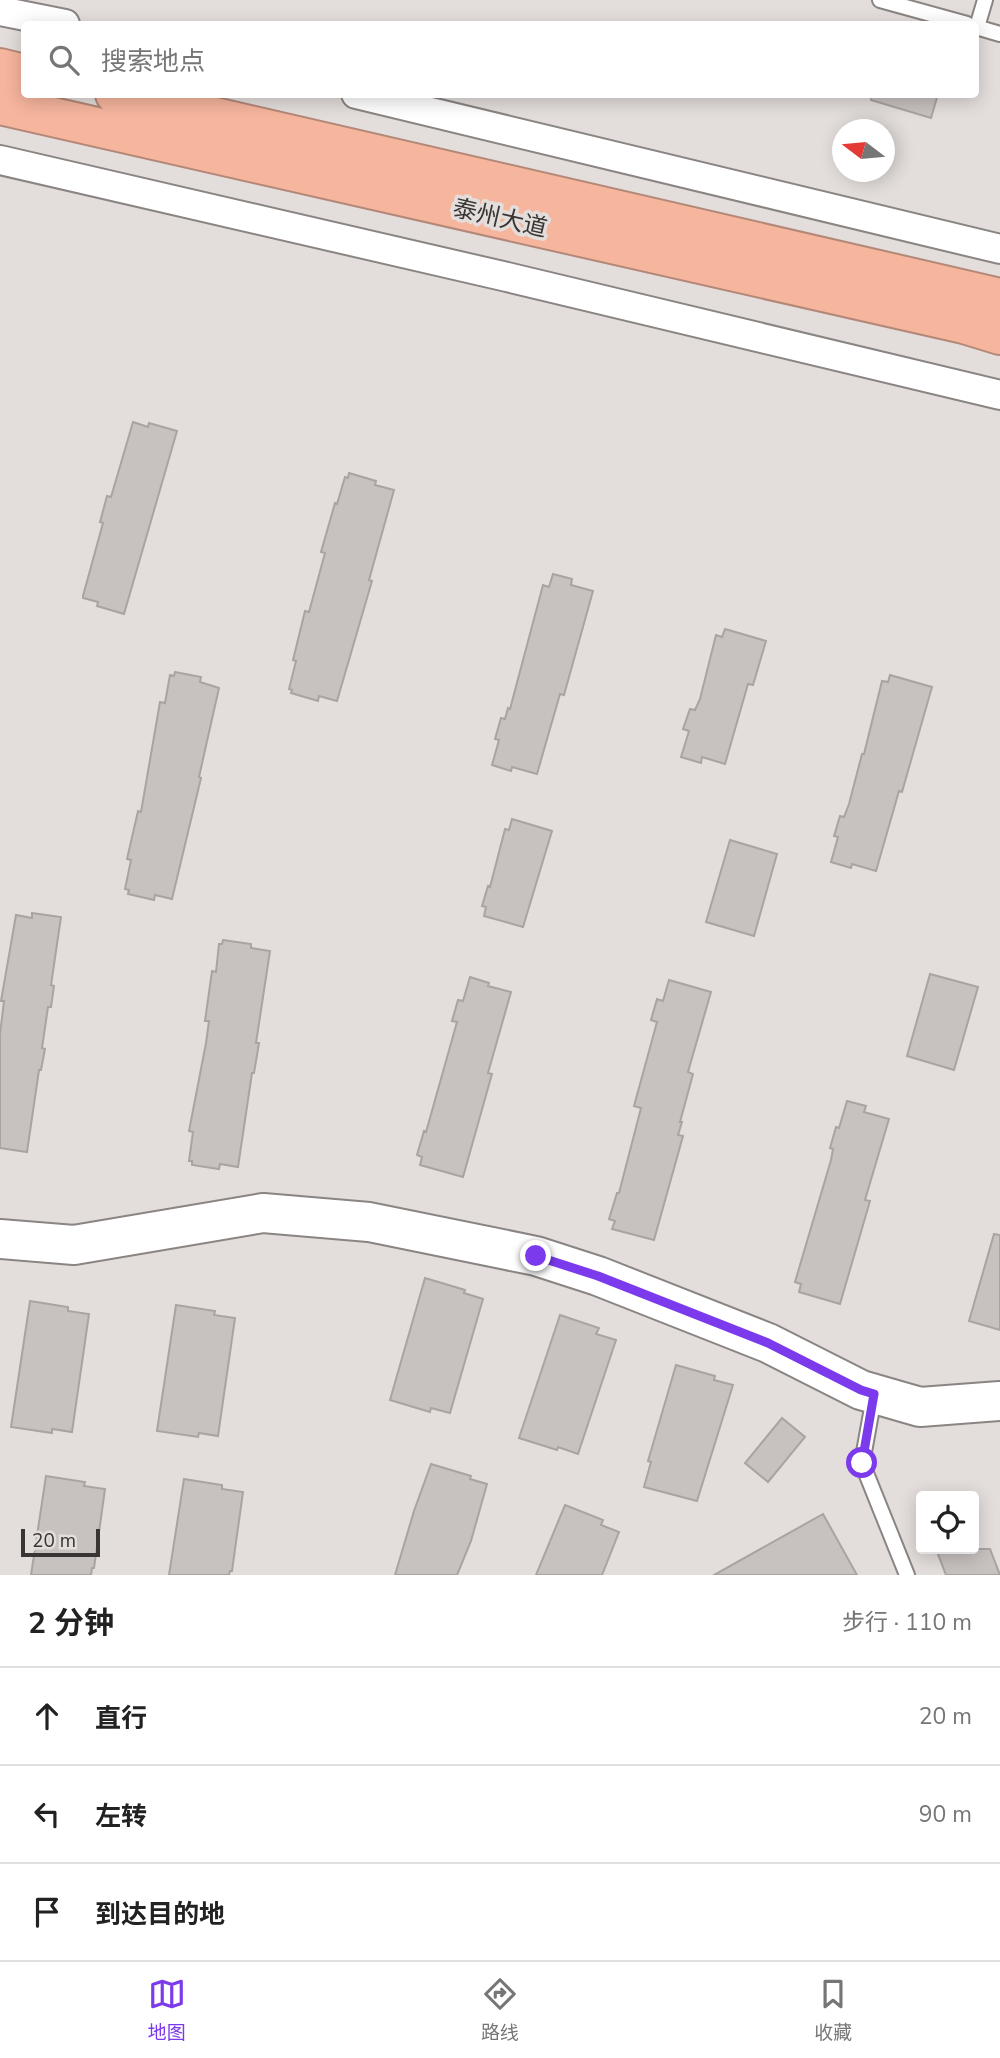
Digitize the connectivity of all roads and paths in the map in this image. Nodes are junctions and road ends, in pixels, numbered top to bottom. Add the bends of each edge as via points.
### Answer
1 (880, 0) edge
2 (985, 0) edge
3 (0, 11) edge
4 (50, 21) edge
5 (955, 21) edge
6 (975, 21) edge
7 (979, 28) edge
8 (1000, 34) edge
9 (0, 68) edge
10 (21, 73) edge
11 (133, 98) edge
12 (373, 98) edge
13 (0, 105) edge
14 (0, 160) edge
15 (1000, 249) edge
16 (1000, 298) edge
17 (1000, 335) edge
18 (1000, 395) edge
19 (0, 1239) edge
20 (874, 1394) junction
21 (1000, 1401) edge
22 (907, 1575) edge

1 - 5 lane
2 - 6 lane
3 - 4 street
7 - 8 lane
9 - 10 highway
11 - 16 highway, 泰州大道
12 - 15 street
13 - 17 highway, 泰州大道
14 - 18 street
19 - 20 street via 74,1245 263,1213 369,1222 536,1256 598,1276 768,1343
20 - 21 street via 920,1407
20 - 22 lane via 862,1463

